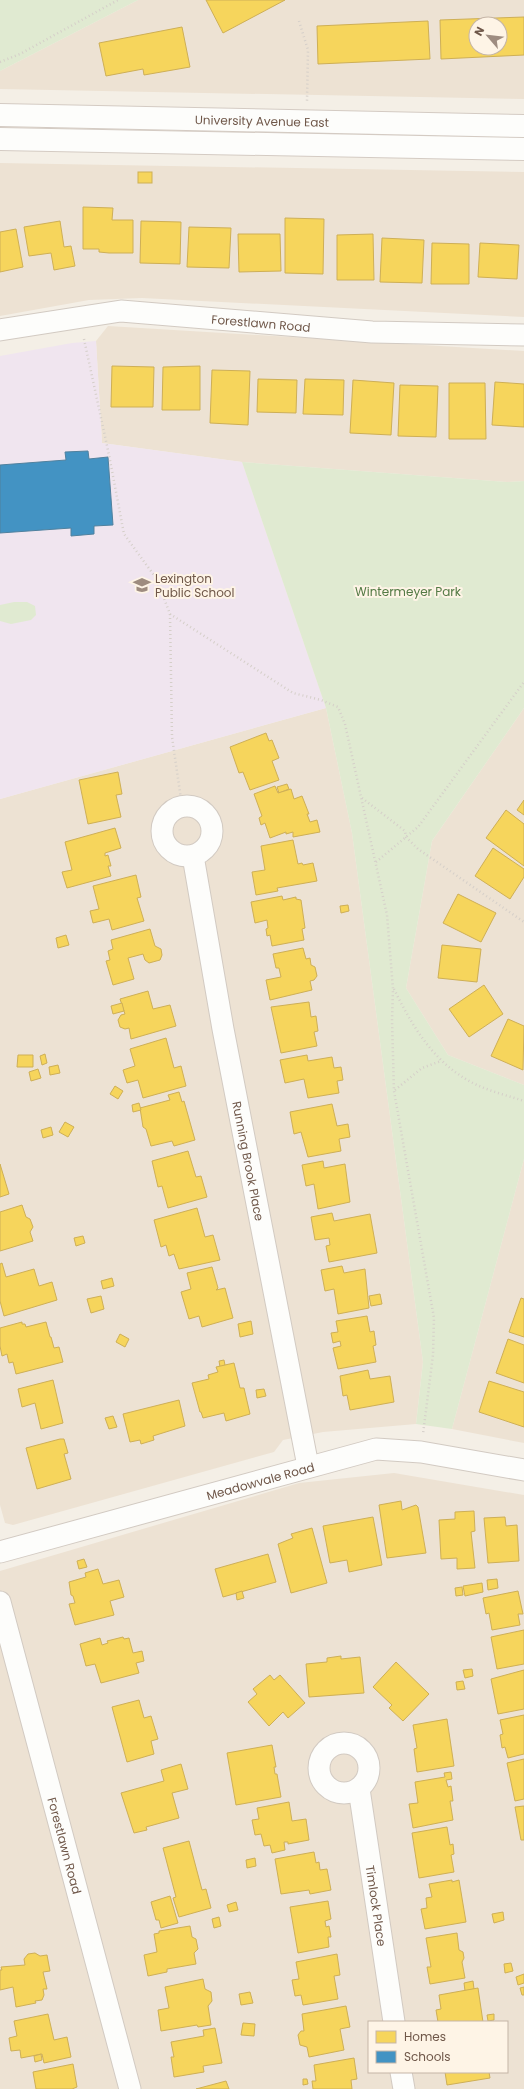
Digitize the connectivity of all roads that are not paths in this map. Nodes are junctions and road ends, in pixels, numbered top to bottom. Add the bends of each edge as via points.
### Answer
1 (0, 115) edge
2 (524, 126) edge
3 (0, 139) edge
4 (524, 149) edge
5 (0, 330) edge
6 (524, 335) edge
7 (193, 856) junction
8 (308, 1466) junction
9 (524, 1470) edge
10 (0, 1552) edge
11 (0, 1602) edge
12 (359, 1789) dead end
13 (394, 2021) edge
14 (401, 2073) edge
15 (130, 2089) edge
16 (404, 2089) edge

1 - 2 main road, University Avenue East
3 - 4 main road, University Avenue East
5 - 6 street, Forestlawn Road via 121,311 372,332
7 - 7 street via 206,848 211,840 211,822 199,808 182,806 171,811 165,818 163,840 176,854
7 - 8 street, Running Brook Place via 223,1028
8 - 9 street, Meadowvale Road via 376,1449 421,1452
8 - 10 street, Meadowvale Road
11 - 15 street, Forestlawn Road
12 - 13 street, Timlock Place
14 - 16 street

